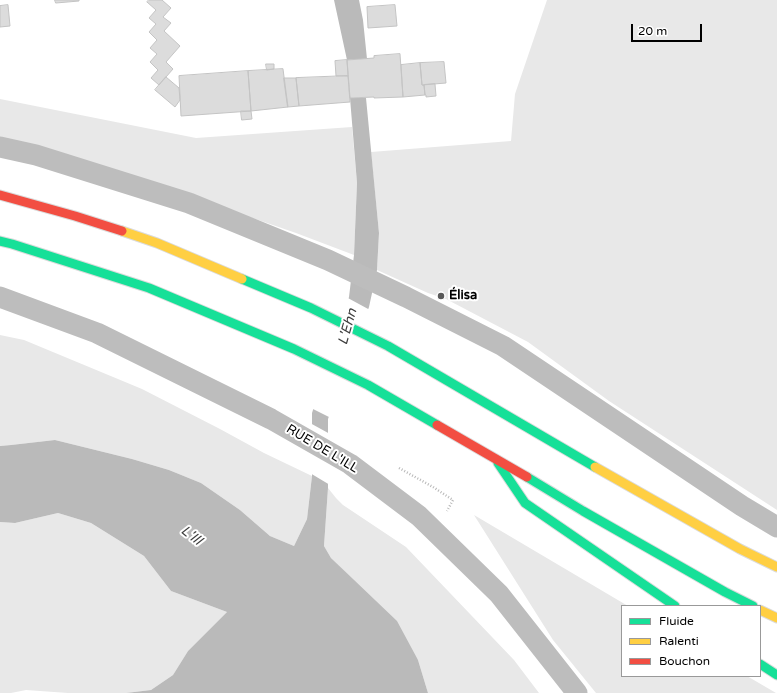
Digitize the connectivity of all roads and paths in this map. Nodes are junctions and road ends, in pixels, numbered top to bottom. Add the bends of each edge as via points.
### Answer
1 (0, 147) edge
2 (0, 195) edge
3 (0, 241) edge
4 (0, 297) edge
5 (494, 457) junction
6 (399, 468) dead end
7 (433, 487) dead end
8 (777, 526) edge
9 (777, 567) edge
10 (674, 605) edge
11 (751, 605) edge
12 (761, 610) edge
13 (777, 618) edge
14 (761, 665) edge
15 (777, 676) edge
16 (577, 693) edge

1 - 8 street via 36,155 189,202 328,260 406,297 503,346 742,506
2 - 9 highway via 157,242 311,308 388,346 574,455 740,549
3 - 5 highway via 149,288 294,349 368,385
4 - 16 street, RUE DE L'ILL via 97,333 271,419 350,464 419,516 498,594
5 - 10 highway via 525,503
5 - 11 highway via 583,511
6 - 7 path
12 - 13 highway
14 - 15 highway

